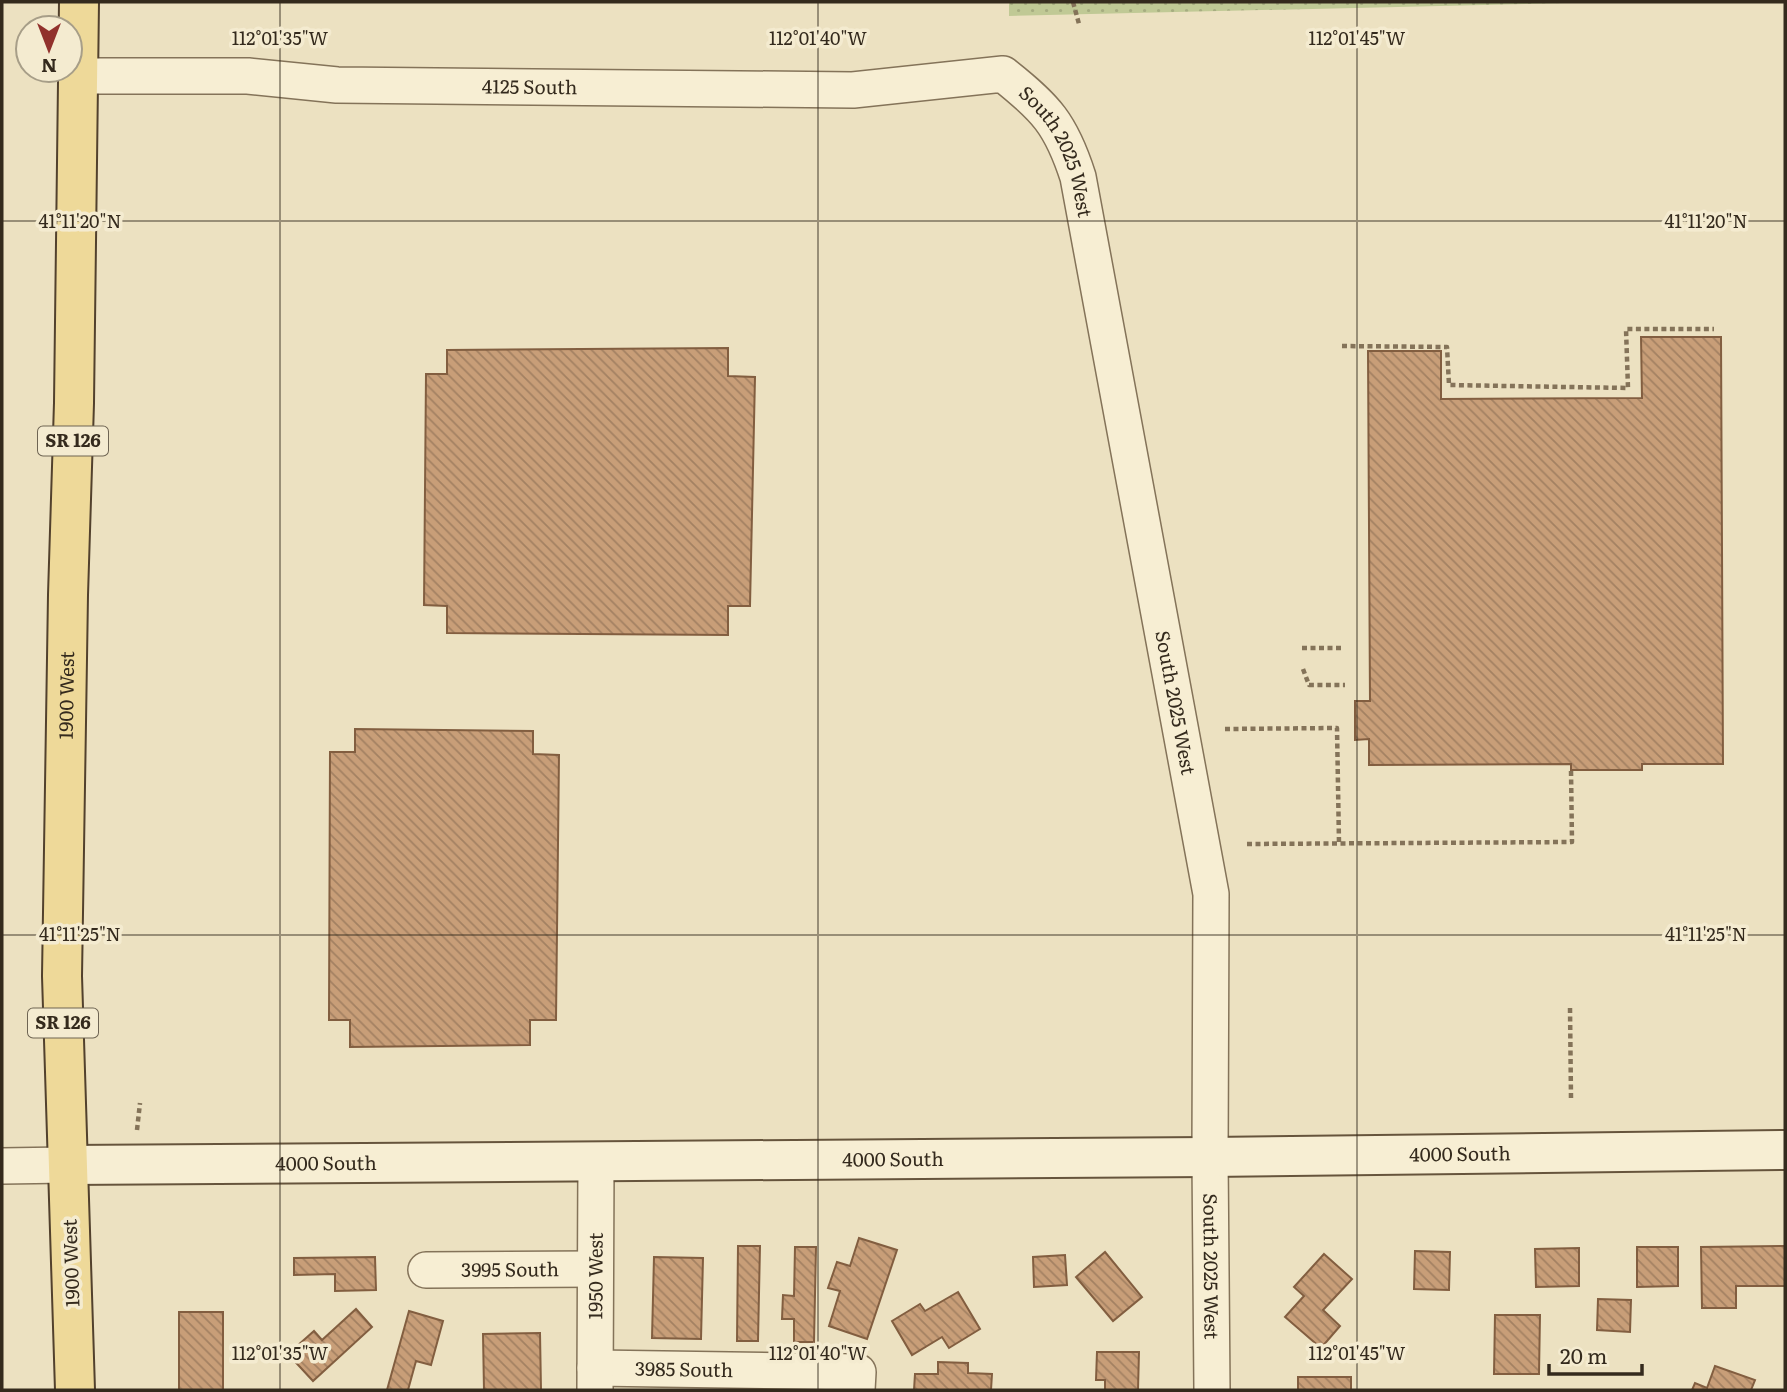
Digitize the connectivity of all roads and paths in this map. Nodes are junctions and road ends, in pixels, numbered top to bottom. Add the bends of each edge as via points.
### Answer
1 (1073, 2) edge
2 (1079, 24) dead end
3 (84, 76) edge
4 (978, 78) joint
5 (78, 84) edge
6 (1714, 329) dead end
7 (1342, 346) dead end
8 (1303, 648) dead end
9 (1344, 648) dead end
10 (1303, 669) dead end
11 (1345, 685) dead end
12 (1224, 729) dead end
13 (1571, 770) dead end
14 (1339, 843) junction
15 (1247, 844) dead end
16 (1570, 1008) dead end
17 (1571, 1098) dead end
18 (140, 1102) dead end
19 (137, 1134) dead end
20 (1785, 1150) edge
21 (1210, 1157) junction
22 (596, 1162) junction
23 (67, 1165) junction
24 (2, 1166) edge
25 (596, 1269) junction
26 (426, 1270) dead end
27 (595, 1379) edge
28 (858, 1381) edge
29 (75, 1390) edge
30 (1212, 1390) edge

1 - 2 path
3 - 4 street, 4125 South via 248,76 337,85 841,90
4 - 21 street, South 2025 West via 1003,74 1029,94 1055,122 1077,177 1211,894
5 - 23 main road, 1900 West / SR 126 via 62,894
6 - 7 path via 1626,329 1628,388 1450,385 1447,347
8 - 9 path
10 - 11 path via 1309,685
12 - 14 path via 1337,728
13 - 14 path via 1572,842
14 - 15 path
16 - 17 path
18 - 19 path
20 - 21 street, 4000 South
21 - 22 street, 4000 South
21 - 30 street, South 2025 West
22 - 23 street, 4000 South
22 - 25 street, 1950 West
23 - 24 street, 4000 South
23 - 29 main road, 1900 West / SR 126
25 - 26 street, 3995 South
25 - 27 street, 1950 West
27 - 28 street, 3985 South

